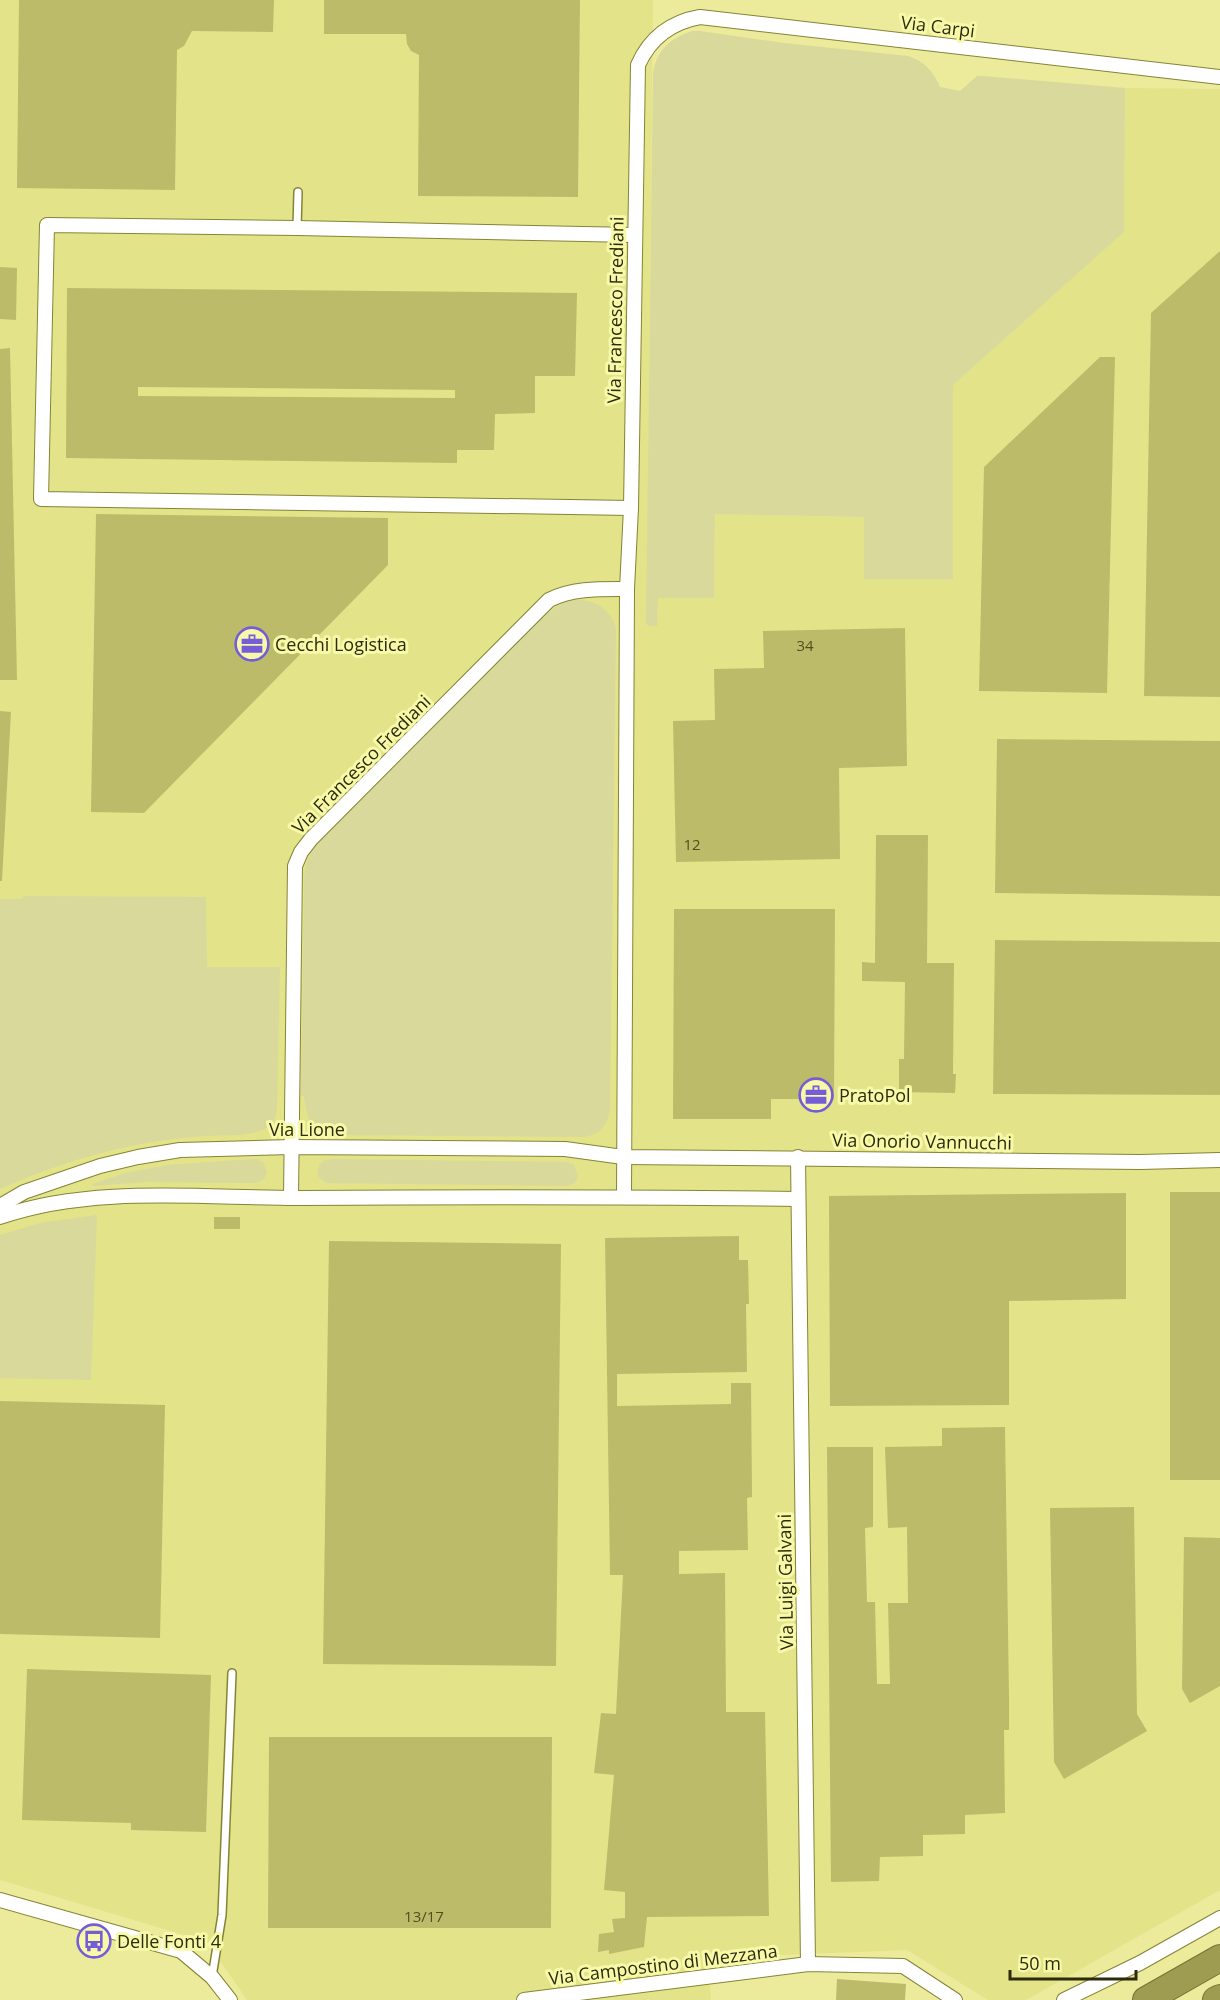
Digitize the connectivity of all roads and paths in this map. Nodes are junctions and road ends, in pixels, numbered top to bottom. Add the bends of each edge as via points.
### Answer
1 (656, 37) joint
2 (1220, 77) edge
3 (298, 192) dead end
4 (297, 228) junction
5 (634, 235) junction
6 (631, 508) junction
7 (627, 589) junction
8 (291, 1147) junction
9 (623, 1157) junction
10 (798, 1157) junction
11 (1220, 1160) edge
12 (624, 1197) junction
13 (291, 1198) junction
14 (798, 1199) junction
15 (0, 1206) edge
16 (0, 1217) edge
17 (232, 1673) dead end
18 (0, 1900) edge
19 (1220, 1918) edge
20 (1220, 1958) edge
21 (808, 1964) junction
22 (212, 1977) junction
23 (1220, 1998) edge
24 (230, 2000) edge
25 (524, 2000) edge
26 (955, 2000) edge
27 (1064, 2000) edge
28 (1146, 2000) edge
29 (1216, 2000) edge

1 - 2 street, Via Carpi via 683,20 715,18
1 - 5 street, Via Francesco Frediani via 638,65
3 - 4 lane
4 - 5 street
4 - 6 street via 47,225 41,499
5 - 6 street, Via Francesco Frediani
6 - 7 street, Via Francesco Frediani
7 - 8 street, Via Francesco Frediani via 581,590 549,600 301,852 295,866
7 - 9 street, Via Francesco Frediani
8 - 9 street, Via Lione via 565,1149
8 - 13 street, Via Francesco Frediani
8 - 15 street, Via Lione via 180,1150 138,1157 24,1192
9 - 10 street, Via Onorio Vannucchi
9 - 12 street, Via Francesco Frediani
10 - 11 street, Via Onorio Vannucchi
10 - 14 street, Via Luigi Galvani
12 - 13 street
12 - 14 street
13 - 16 street via 101,1198 25,1208
14 - 21 street, Via Luigi Galvani
17 - 22 lane via 222,1915
18 - 22 street via 181,1951
19 - 27 street
20 - 28 highway
21 - 25 street, Via Campostino di Mezzana
21 - 26 street, Via Campostino di Mezzana via 903,1966
22 - 24 street
23 - 29 highway

